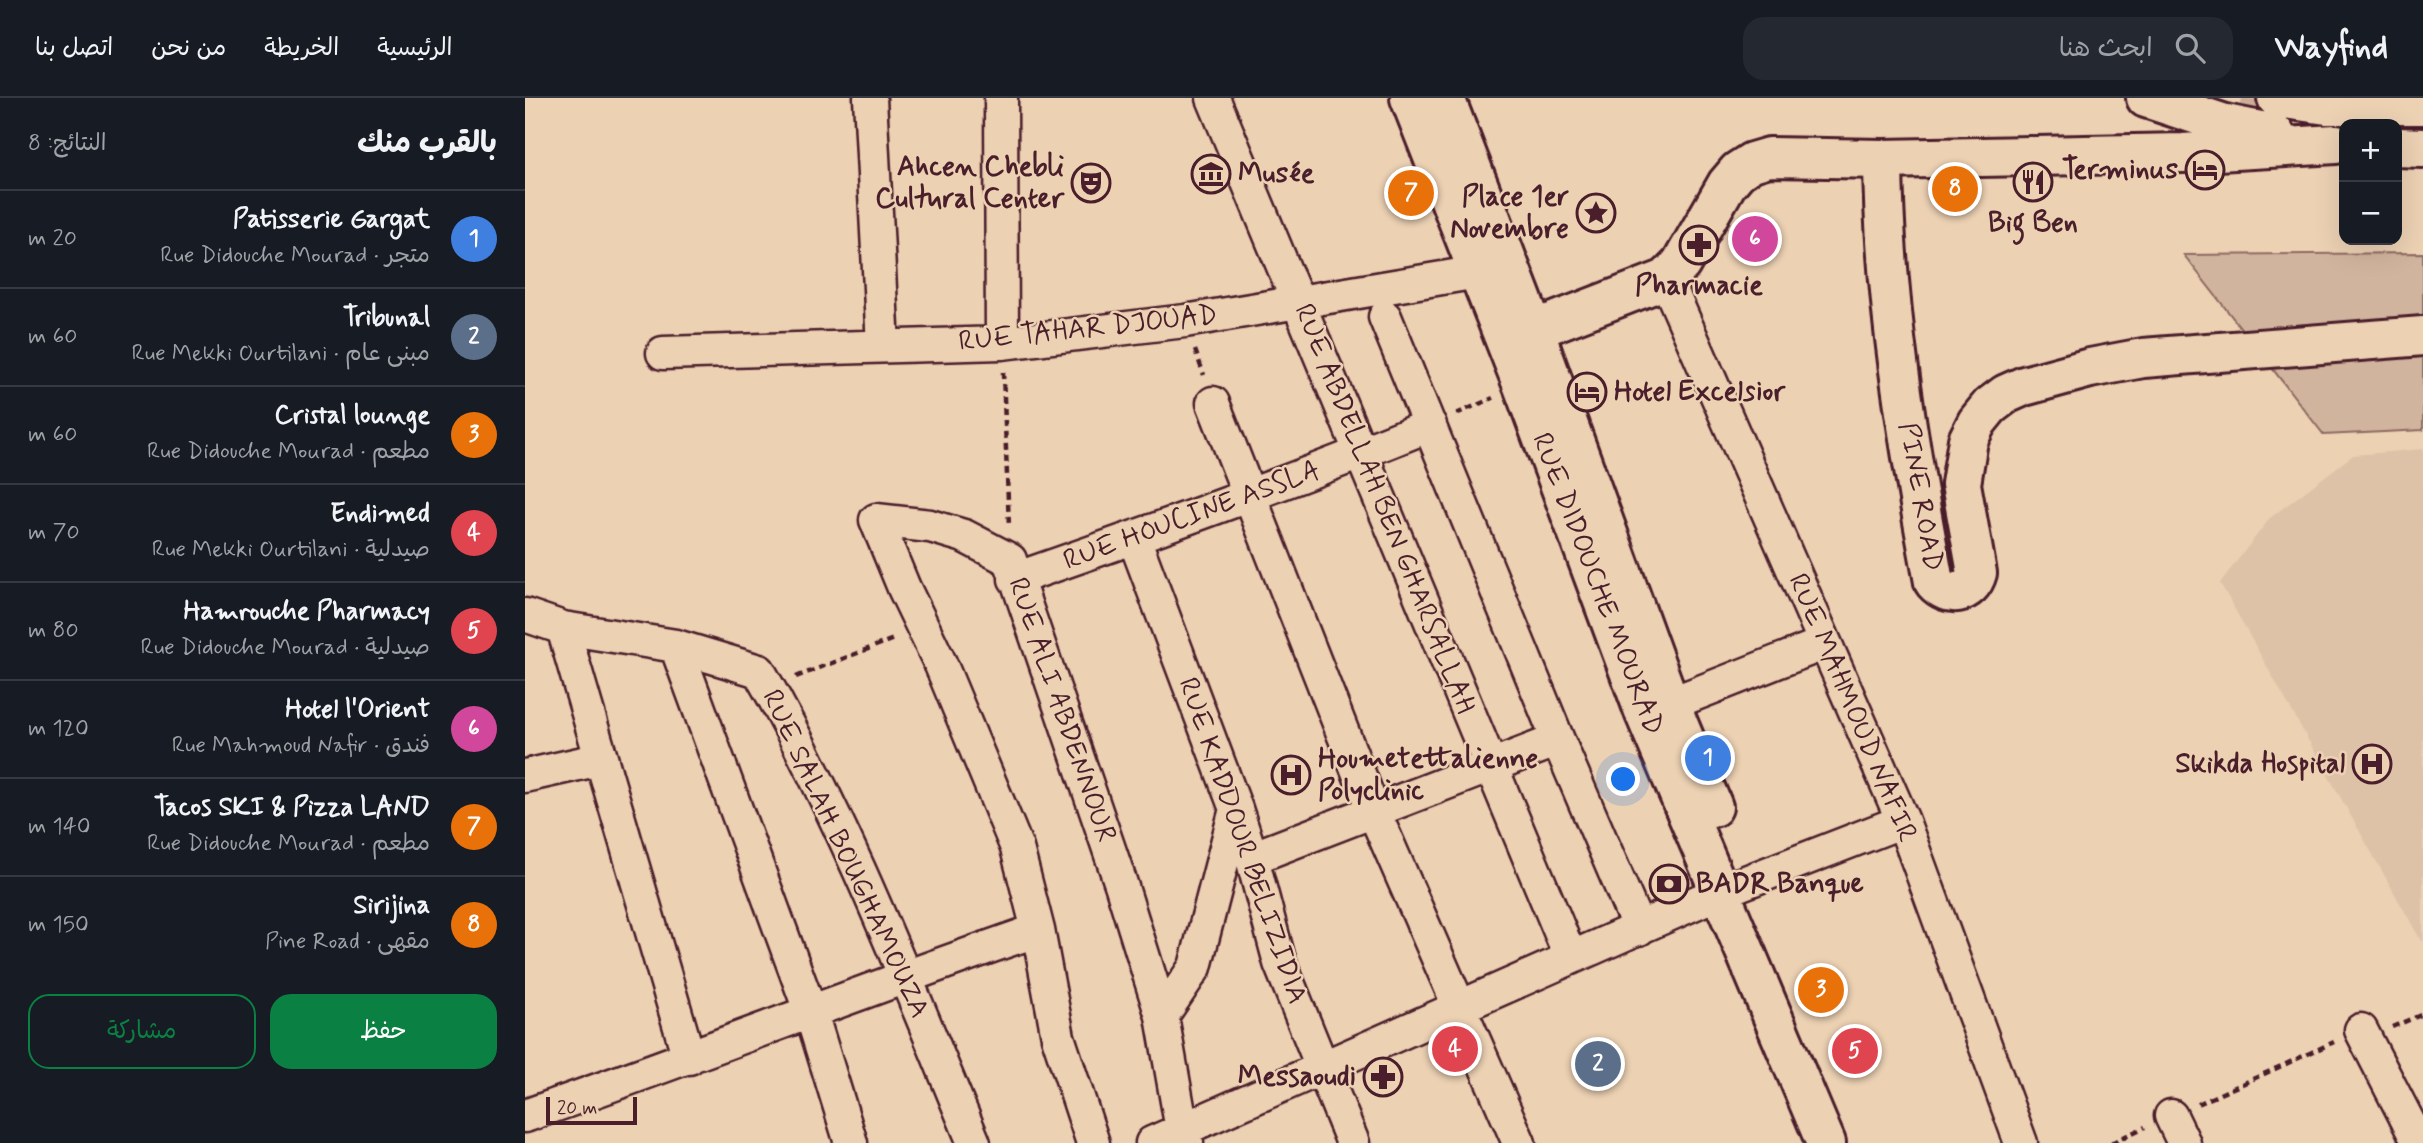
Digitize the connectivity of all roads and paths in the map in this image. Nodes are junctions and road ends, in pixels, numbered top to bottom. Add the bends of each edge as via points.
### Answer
1 (870, 98) edge
2 (1001, 98) edge
3 (1213, 98) edge
4 (1410, 98) edge
5 (1445, 98) edge
6 (2146, 98) edge
7 (2277, 98) edge
8 (2423, 105) edge
9 (2339, 144) edge
10 (2339, 144) edge
11 (2402, 147) edge
12 (2423, 148) edge
13 (1883, 159) junction
14 (1493, 266) junction
15 (1666, 279) junction
16 (1299, 302) junction
17 (1385, 317) dead end
18 (1185, 321) junction
19 (1534, 330) junction
20 (2423, 336) edge
21 (1002, 343) junction
22 (883, 346) junction
23 (663, 353) dead end
24 (1523, 386) junction
25 (1213, 403) joint
26 (1430, 425) junction
27 (1362, 453) junction
28 (1250, 495) junction
29 (1133, 538) junction
30 (1012, 570) junction
31 (525, 615) edge
32 (923, 627) junction
33 (563, 628) junction
34 (1825, 643) junction
35 (676, 646) junction
36 (768, 687) junction
37 (1670, 704) junction
38 (1558, 740) junction
39 (601, 759) junction
40 (1489, 766) junction
41 (525, 776) edge
42 (1236, 809) junction
43 (1374, 812) junction
44 (1903, 821) junction
45 (1252, 858) junction
46 (1732, 888) junction
47 (1639, 929) junction
48 (1038, 930) junction
49 (1571, 958) junction
50 (904, 976) junction
51 (1459, 1009) junction
52 (811, 1013) junction
53 (1162, 1016) junction
54 (2361, 1030) joint
55 (689, 1058) junction
56 (1322, 1068) junction
57 (525, 1121) edge
58 (2178, 1129) edge
59 (1184, 1136) edge
60 (851, 1143) edge
61 (974, 1143) edge
62 (1093, 1143) edge
63 (1152, 1143) edge
64 (1353, 1143) edge
65 (1520, 1143) edge
66 (1826, 1143) edge
67 (1850, 1143) edge
68 (2021, 1143) edge
69 (2111, 1143) edge
70 (2419, 1143) edge

1 - 22 street
2 - 21 street
3 - 16 street, RUE ABDELLAH BEN GHARSALLAH
4 - 14 main road, RUE DIDOUCHE MOURAD
5 - 14 main road, RUE DIDOUCHE MOURAD
6 - 9 main road via 2225,124
7 - 8 main road via 2327,105
10 - 13 main road via 2183,153
11 - 12 main road
13 - 15 main road via 1769,157 1752,162 1727,184 1681,264
13 - 20 main road, PINE ROAD via 1884,219 1911,459 1934,582 1946,592 1966,590 1976,578 1961,484 1968,440 1990,406 2006,394 2090,368 2143,358
14 - 16 street, RUE TAHAR DJOUAD
14 - 19 main road, RUE DIDOUCHE MOURAD
14 - 24 main road, RUE DIDOUCHE MOURAD
15 - 19 main road
15 - 34 street, RUE MAHMOUD NAFIR
16 - 18 street, RUE TAHAR DJOUAD
16 - 27 street, RUE ABDELLAH BEN GHARSALLAH
17 - 26 street
18 - 21 street, RUE TAHAR DJOUAD
18 - 25 path
19 - 37 main road, RUE DIDOUCHE MOURAD
21 - 22 street, RUE TAHAR DJOUAD
21 - 30 path, RUE ALI ABDENNOUR
22 - 23 street, RUE TAHAR DJOUAD
24 - 26 path
24 - 46 main road, RUE DIDOUCHE MOURAD via 1645,714
25 - 28 street
26 - 27 street, RUE HOUCINE ASSLA
26 - 38 street
27 - 28 street, RUE HOUCINE ASSLA
27 - 40 street, RUE ABDELLAH BEN GHARSALLAH
28 - 29 street, RUE HOUCINE ASSLA
28 - 43 street
29 - 30 street, RUE HOUCINE ASSLA
29 - 42 street, RUE KADDOUR BELIZIDIA
30 - 32 street via 964,536 930,526 876,520
30 - 53 street, RUE ALI ABDENNOUR
31 - 33 street, RUE SALAH BOUGHAMOUZA
32 - 36 path
32 - 48 street via 1017,848
33 - 35 street, RUE SALAH BOUGHAMOUZA
33 - 39 street
34 - 37 street
34 - 44 street, RUE MAHMOUD NAFIR
35 - 36 street, RUE SALAH BOUGHAMOUZA via 759,671
35 - 52 street
36 - 50 street, RUE SALAH BOUGHAMOUZA via 837,822
37 - 46 main road, RUE DIDOUCHE MOURAD
38 - 40 street
38 - 47 street
39 - 41 street
39 - 55 street
40 - 43 street
40 - 49 street, RUE ABDELLAH BEN GHARSALLAH
42 - 45 street, RUE KADDOUR BELIZIDIA
42 - 53 street via 1195,967
43 - 45 street
43 - 51 street
44 - 46 street
44 - 68 street, RUE MAHMOUD NAFIR
45 - 56 street, RUE KADDOUR BELIZIDIA via 1280,963
46 - 47 street
46 - 66 main road, RUE DIDOUCHE MOURAD
46 - 67 main road, RUE DIDOUCHE MOURAD
47 - 49 street
48 - 50 street
48 - 62 street via 1058,1037
49 - 51 street
50 - 52 street
50 - 61 street, RUE SALAH BOUGHAMOUZA
51 - 56 street
51 - 65 street
52 - 55 street
52 - 60 street
53 - 59 street, RUE ALI ABDENNOUR
54 - 58 path
54 - 70 street
55 - 57 street
56 - 59 street
56 - 64 street, RUE KADDOUR BELIZIDIA
58 - 69 path
59 - 63 street

